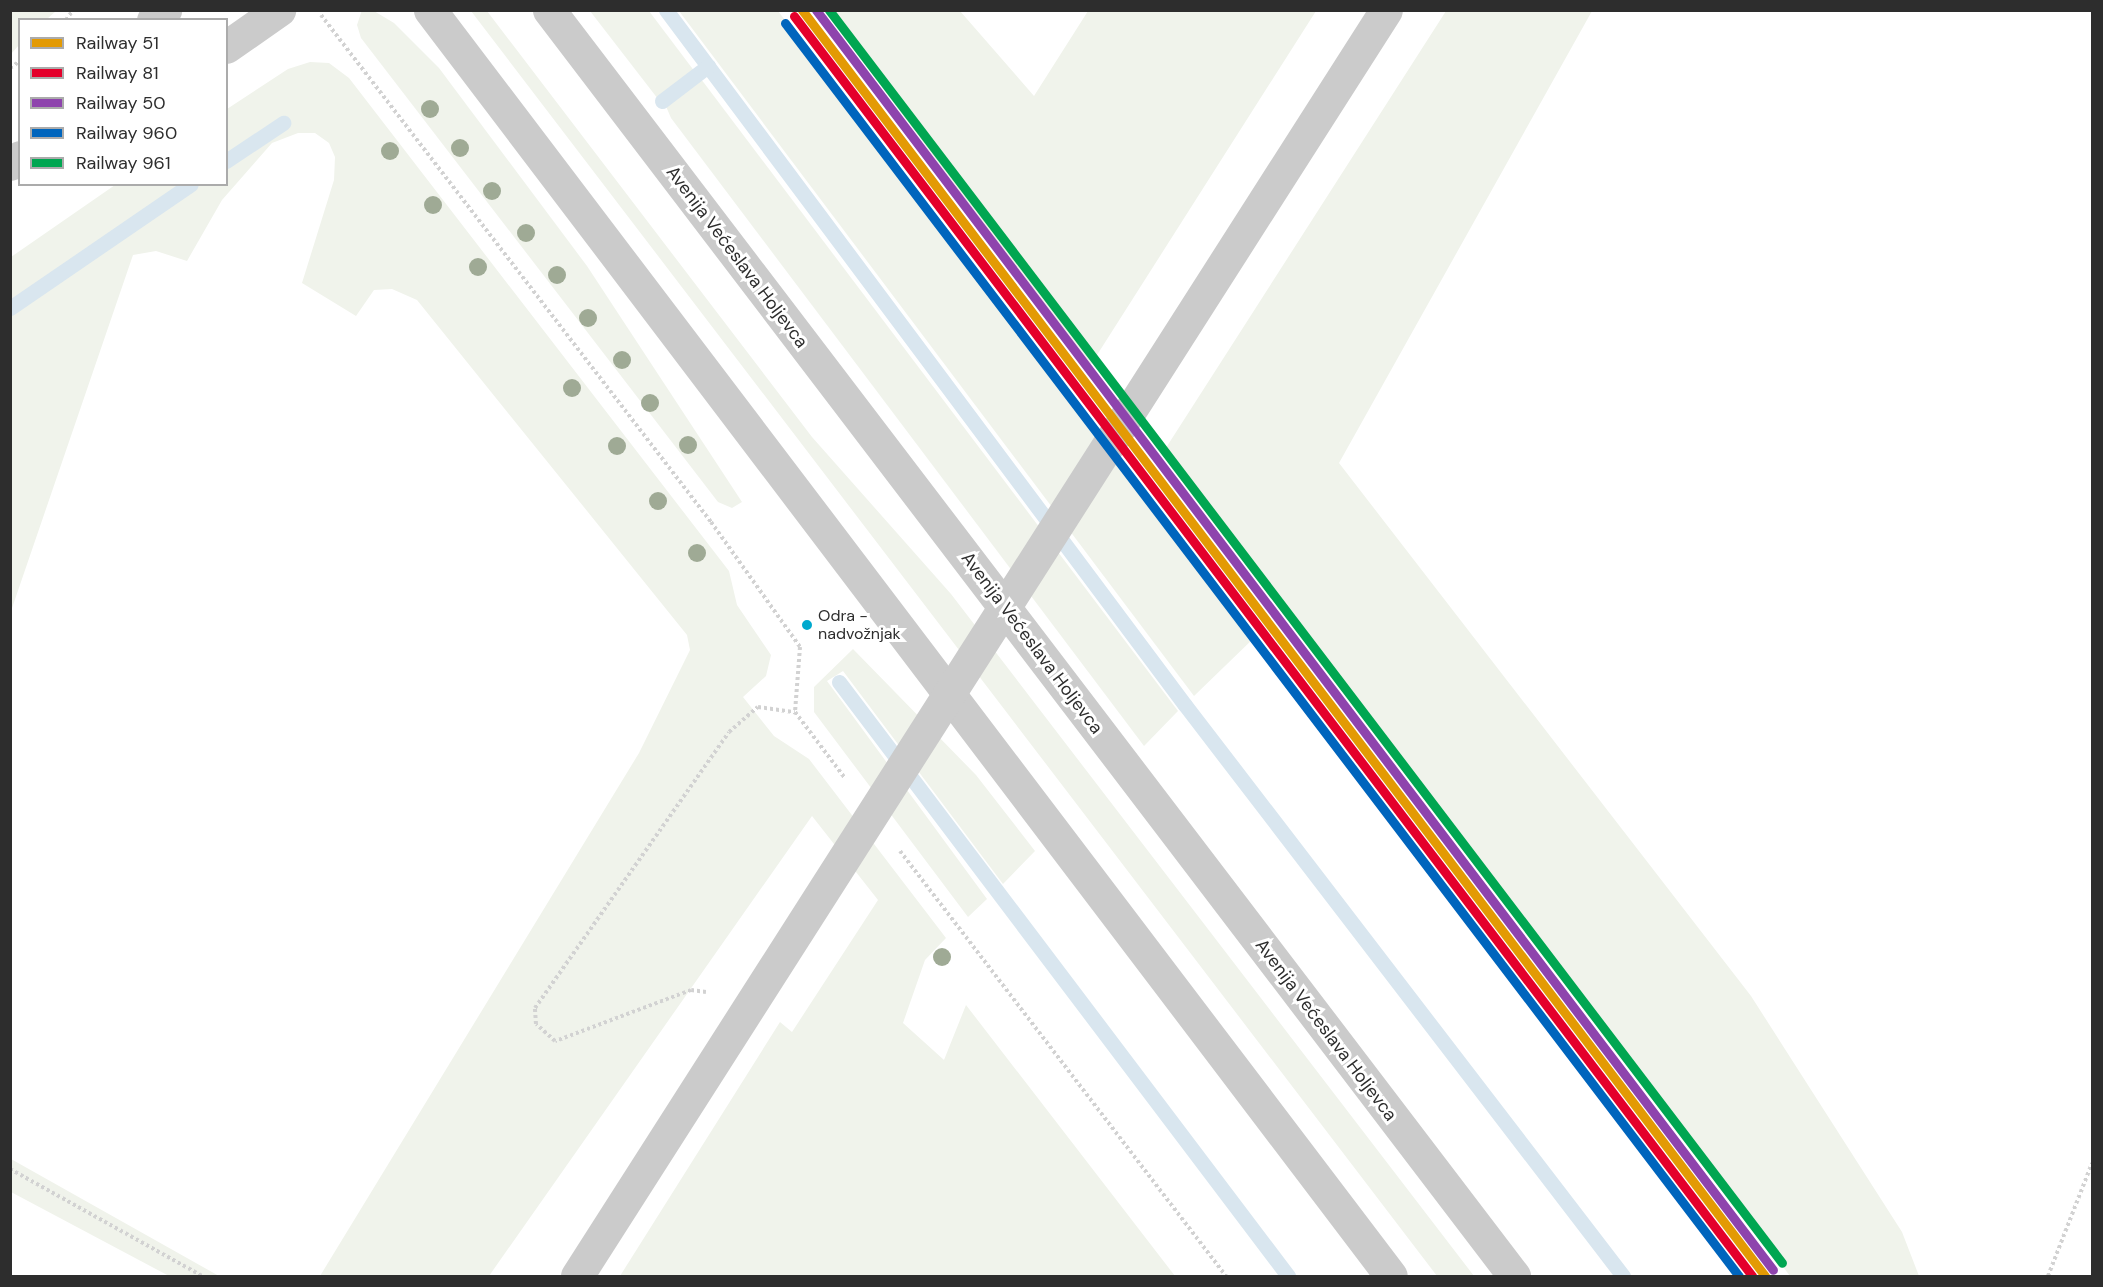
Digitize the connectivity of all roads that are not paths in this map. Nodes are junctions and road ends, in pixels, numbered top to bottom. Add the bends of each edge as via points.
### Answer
1 (279, 10) edge
2 (430, 10) edge
3 (549, 10) edge
4 (1386, 10) edge
5 (228, 46) edge
6 (577, 1276) edge
7 (1391, 1276) edge
8 (1514, 1276) edge

1 - 5 main road
2 - 7 main road
3 - 8 main road, Avenija Većeslava Holjevca
4 - 6 main road

